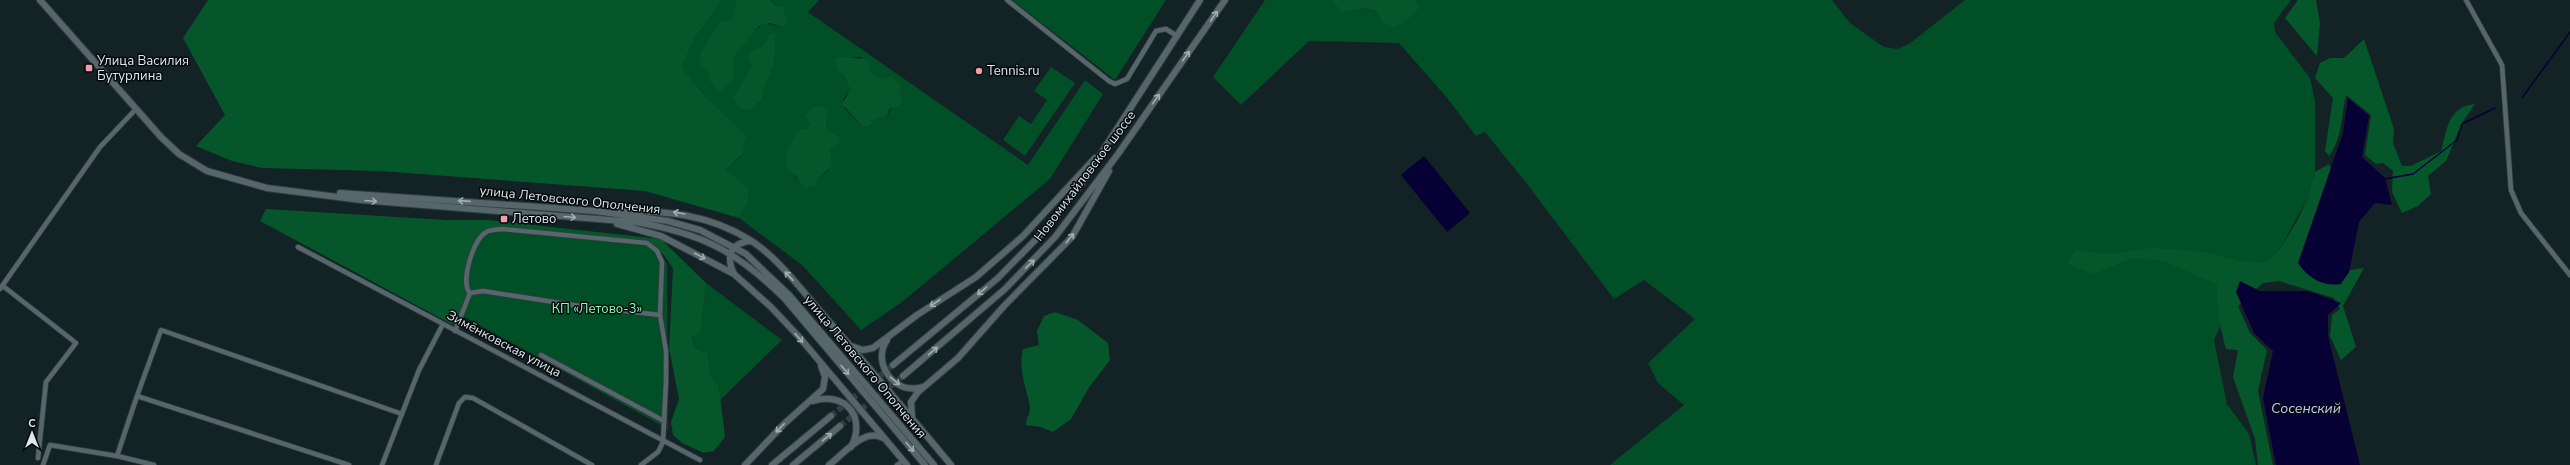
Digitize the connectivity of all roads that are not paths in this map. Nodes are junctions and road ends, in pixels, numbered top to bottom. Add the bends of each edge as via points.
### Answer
1 (40, 0) edge
2 (1007, 0) edge
3 (1200, 0) edge
4 (1225, 0) edge
5 (2466, 0) edge
6 (1177, 36) junction
7 (136, 109) junction
8 (1107, 145) junction
9 (1118, 154) junction
10 (318, 193) junction
11 (595, 211) junction
12 (598, 220) junction
13 (751, 241) junction
14 (298, 247) dead end
15 (735, 247) junction
16 (730, 253) junction
17 (734, 274) junction
18 (2570, 276) edge
19 (1, 287) edge
20 (470, 293) junction
21 (660, 315) junction
22 (443, 324) junction
23 (455, 331) junction
24 (890, 335) junction
25 (846, 342) junction
26 (541, 355) dead end
27 (819, 360) junction
28 (894, 365) tunnel mouth
29 (903, 376) tunnel mouth
30 (925, 386) junction
31 (136, 396) junction
32 (809, 402) junction
33 (402, 414) junction
34 (831, 416) tunnel mouth
35 (913, 420) junction
36 (664, 421) junction
37 (840, 426) tunnel mouth
38 (885, 439) junction
39 (663, 442) junction
40 (851, 447) junction
41 (117, 456) junction
42 (38, 458) dead end
43 (700, 460) dead end
44 (905, 463) edge
45 (43, 465) edge
46 (154, 465) edge
47 (349, 465) edge
48 (382, 465) edge
49 (436, 465) edge
50 (592, 465) edge
51 (641, 465) edge
52 (745, 465) edge
53 (772, 465) edge
54 (793, 465) edge
55 (829, 465) edge
56 (897, 465) edge
57 (924, 465) edge
58 (934, 465) edge
59 (951, 465) edge

1 - 7 main road
2 - 6 street via 1116,84 1127,79 1156,31 1166,29
3 - 6 main road, Новомихайловское шоссе
9 -> 4 main road, Новомихайловское шоссе
5 - 18 street via 2502,65 2511,190 2521,213
6 - 8 main road, Новомихайловское шоссе
7 - 10 main road, улица Летовского Ополчения via 179,154 207,171 266,188
7 - 19 street via 100,147
8 -> 24 main road via 1023,236 976,277
8 -> 28 main road, Новомихайловское шоссе via 1063,208 1026,250 998,278
29 -> 9 main road, Новомихайловское шоссе via 1005,289 1034,260 1073,216
30 -> 9 main road via 958,358 1004,306 1072,237
11 -> 10 main road, улица Летовского Ополчения via 361,193
10 -> 12 main road, улица Летовского Ополчения via 361,200
13 -> 11 main road via 715,223 675,212
11 - 15 main road, улица Летовского Ополчения via 668,221 700,230
12 - 16 main road, улица Летовского Ополчения via 635,222 667,228 698,237
12 -> 17 main road via 661,236
13 - 15 main road via 742,242
25 -> 13 main road via 788,274
14 - 22 street, Зимёнковская улица
15 - 16 main road
15 - 58 main road, улица Летовского Ополчения via 756,262 790,296
16 - 17 main road via 728,262
16 -> 57 main road, улица Летовского Ополчения via 764,278 784,299
17 -> 27 main road via 771,307
19 - 42 street via 76,343 46,382
20 - 21 street via 482,290 573,305
20 - 21 street via 465,282 476,240 486,231 503,229 647,243 657,250 662,262
20 - 23 street
21 - 36 street via 666,351
22 - 23 street, Зимёнковская улица
22 - 33 street via 419,370
23 - 39 street, Зимёнковская улица
24 - 25 main road via 868,349 858,349
24 -> 30 main road via 881,353 881,361 890,377 903,387
25 - 35 main road
26 - 36 street
27 - 32 main road via 825,383 819,394
27 - 38 main road
30 - 35 main road via 911,402
31 - 33 street via 161,330
31 - 41 street
31 - 47 street
32 - 40 main road via 829,397 849,408 857,430
32 -> 52 main road
33 - 48 street
34 - 53 main road
35 - 59 main road
36 - 39 street
54 -> 37 main road
38 - 40 main road via 877,435 868,436
38 - 44 main road
39 - 43 street, Зимёнковская улица
39 - 51 street via 658,452
40 - 55 main road
41 - 45 street via 50,445 44,456
41 - 46 street
44 - 56 street
49 - 50 street via 459,403 465,396 473,398

